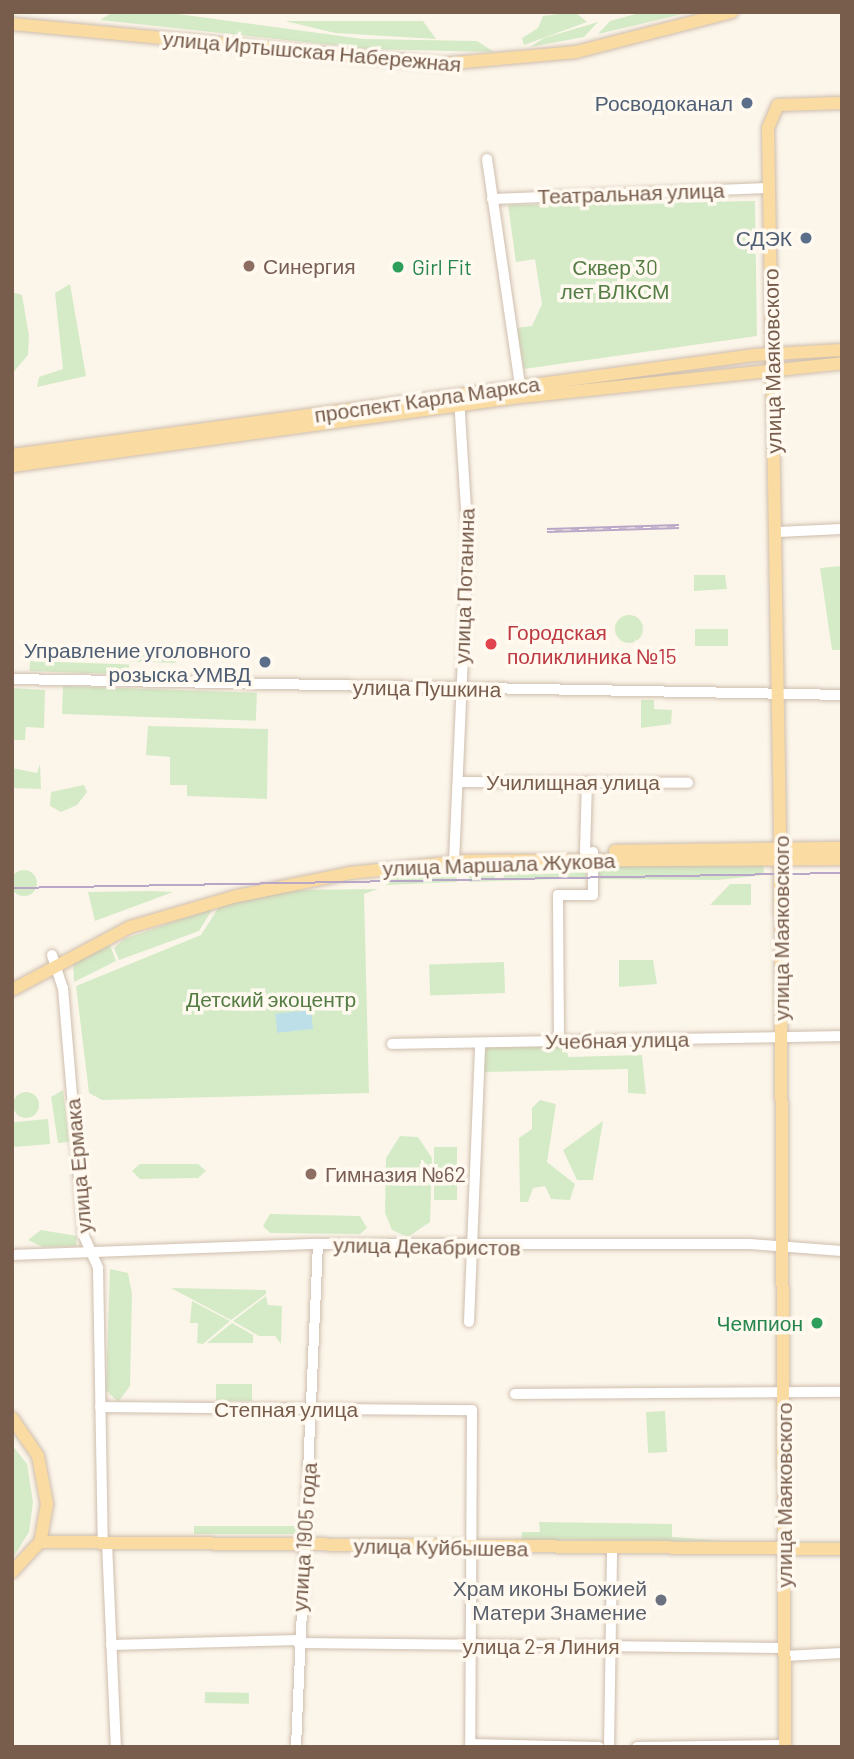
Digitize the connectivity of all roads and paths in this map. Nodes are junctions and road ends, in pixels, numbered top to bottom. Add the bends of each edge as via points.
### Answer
1 (733, 12) edge
2 (12, 24) edge
3 (842, 103) edge
4 (487, 159) dead end
5 (769, 188) junction
6 (492, 200) junction
7 (842, 350) edge
8 (772, 360) junction
9 (842, 363) edge
10 (520, 392) junction
11 (459, 400) junction
12 (12, 455) edge
13 (12, 467) edge
14 (842, 529) edge
15 (777, 532) junction
16 (12, 679) edge
17 (461, 690) junction
18 (779, 694) junction
19 (842, 695) edge
20 (458, 782) junction
21 (587, 782) junction
22 (688, 783) dead end
23 (842, 848) edge
24 (781, 853) junction
25 (590, 854) junction
26 (455, 858) junction
27 (842, 859) edge
28 (54, 958) junction
29 (12, 981) edge
30 (12, 990) edge
31 (842, 1036) edge
32 (782, 1037) junction
33 (559, 1041) junction
34 (480, 1043) junction
35 (391, 1044) dead end
36 (318, 1244) junction
37 (469, 1247) junction
38 (784, 1247) junction
39 (842, 1251) edge
40 (90, 1252) junction
41 (12, 1255) edge
42 (469, 1322) dead end
43 (784, 1392) junction
44 (842, 1392) edge
45 (515, 1394) dead end
46 (100, 1408) junction
47 (311, 1410) junction
48 (12, 1418) edge
49 (40, 1542) junction
50 (105, 1543) junction
51 (304, 1546) junction
52 (471, 1547) junction
53 (612, 1549) junction
54 (784, 1549) junction
55 (842, 1549) edge
56 (12, 1572) edge
57 (298, 1642) junction
58 (111, 1645) junction
59 (470, 1646) junction
60 (610, 1646) junction
61 (784, 1652) junction
62 (842, 1653) edge
63 (470, 1745) edge
64 (785, 1746) edge
65 (116, 1747) edge
66 (296, 1747) edge
67 (598, 1747) edge
68 (610, 1747) edge
69 (636, 1747) edge

1 - 2 main road, улица Иртышская Набережная via 576,52 442,64
3 - 5 main road, улица Маяковского via 772,109
4 - 6 street
5 - 6 street, Театральная улица
5 - 8 main road, улица Маяковского
6 - 10 street
7 - 8 main road, проспект Карла Маркса
8 - 9 main road, проспект Карла Маркса
8 - 10 main road, проспект Карла Маркса
8 - 15 main road, улица Маяковского
10 - 11 main road, проспект Карла Маркса
11 - 12 main road, проспект Карла Маркса
11 - 13 main road, проспект Карла Маркса
11 - 17 street, улица Потанина via 468,536
14 - 15 street
15 - 18 main road, улица Маяковского
16 - 17 street, улица Пушкина
17 - 18 street, улица Пушкина
17 - 20 street, улица Потанина
18 - 19 street, улица Пушкина
18 - 24 main road, улица Маяковского
20 - 21 street, Училищная улица
20 - 26 street, улица Потанина
21 - 22 street, Училищная улица
21 - 25 street
23 - 24 main road, улица Маршала Жукова
24 - 25 main road, улица Маршала Жукова
24 - 27 main road, улица Маршала Жукова
24 - 32 main road, улица Маяковского
25 - 26 main road, улица Маршала Жукова
25 - 33 street via 593,895 558,895
26 - 28 main road, улица Маршала Жукова via 246,893 130,927
28 - 29 main road, улица Маршала Жукова
28 - 30 main road, улица Маршала Жукова
28 - 40 street, улица Ермака
31 - 32 street, Учебная улица
32 - 33 street, Учебная улица
32 - 38 main road, улица Маяковского
33 - 34 street, Учебная улица
34 - 35 street, Учебная улица
34 - 37 street
36 - 37 street, улица Декабристов
36 - 40 street, улица Декабристов
36 - 47 street, улица 1905 года
37 - 38 street, улица Декабристов
37 - 42 street
38 - 39 street, улица Декабристов
38 - 43 main road, улица Маяковского
40 - 41 street, улица Декабристов
40 - 46 street, улица Ермака via 98,1263 101,1302
43 - 44 street
43 - 45 street
43 - 54 main road, улица Маяковского
46 - 47 street, Степная улица
46 - 50 street, улица Ермака
47 - 51 street, улица 1905 года
47 - 52 street, Степная улица via 472,1410
48 - 49 main road via 45,1480
49 - 50 main road, улица Куйбышева
49 - 56 main road
50 - 51 main road, улица Куйбышева
50 - 58 street, улица Ермака
51 - 52 main road, улица Куйбышева
51 - 57 street, улица 1905 года
52 - 53 main road, улица Куйбышева
52 - 59 street
53 - 54 main road, улица Куйбышева
53 - 60 street
54 - 55 main road, улица Куйбышева
54 - 61 main road, улица Маяковского
57 - 58 street, улица 2-я Линия
57 - 59 street, улица 2-я Линия
57 - 66 street, улица 1905 года
58 - 65 street, улица Ермака
59 - 60 street, улица 2-я Линия
59 - 63 street
60 - 61 street, улица 2-я Линия
60 - 68 street
61 - 62 street, улица 2-я Линия
61 - 64 main road, улица Маяковского
63 - 67 street
64 - 69 street

